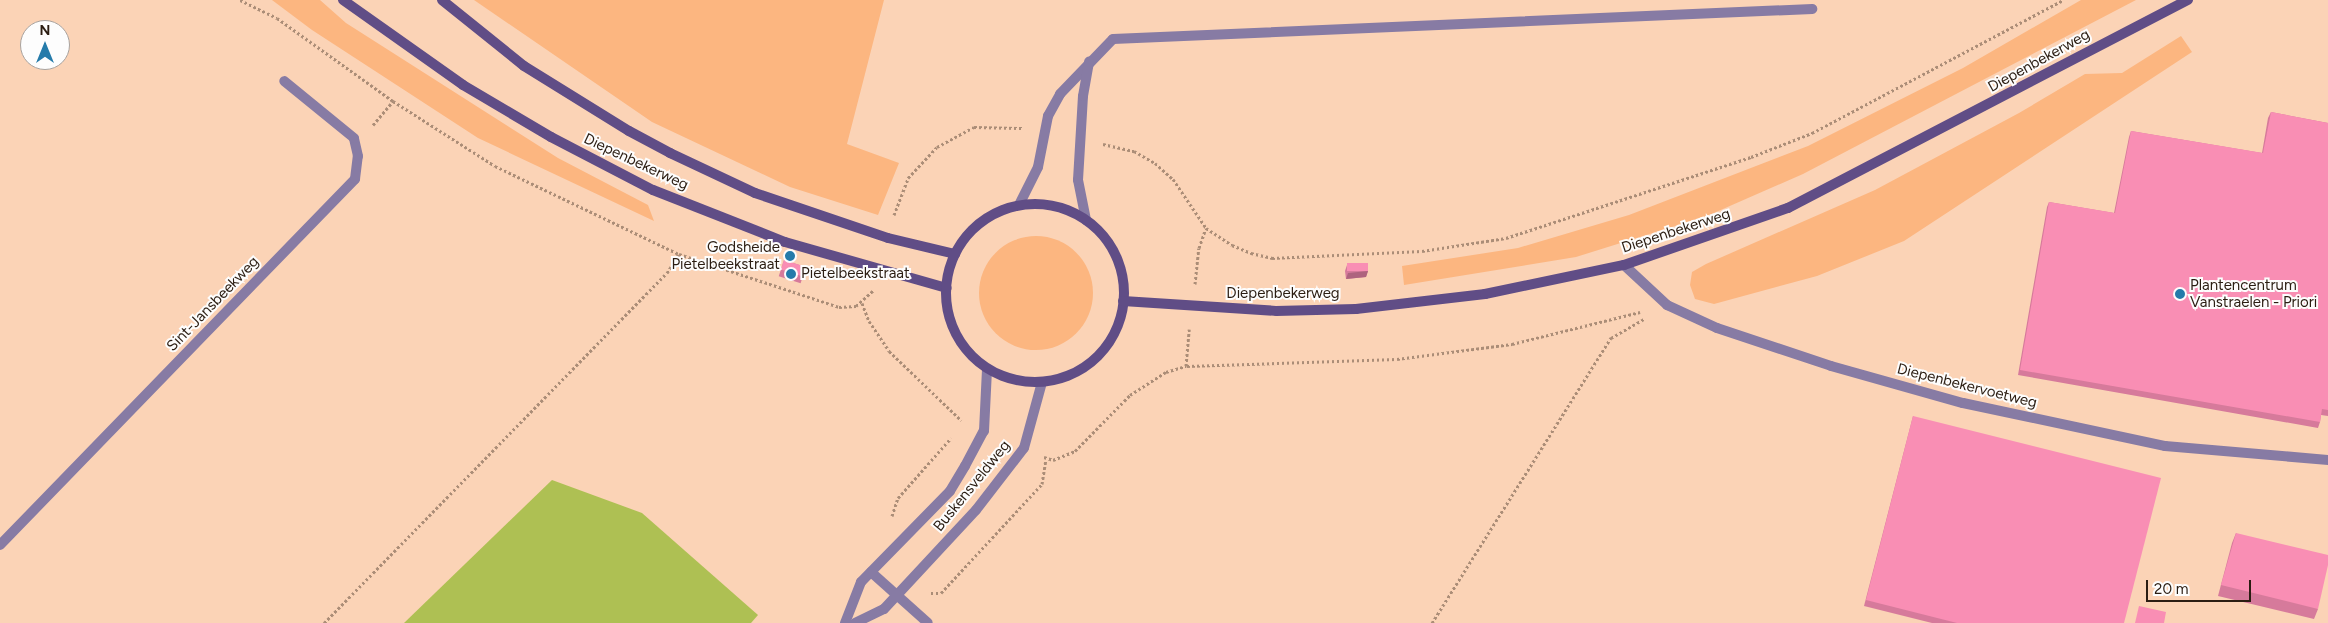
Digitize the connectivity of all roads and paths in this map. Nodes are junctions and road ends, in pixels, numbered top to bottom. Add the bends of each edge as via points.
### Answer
1 (240, 0) edge
2 (343, 0) edge
3 (442, 0) edge
4 (2063, 0) edge
5 (2188, 0) edge
6 (1812, 9) dead end
7 (1089, 61) junction
8 (284, 81) dead end
9 (393, 101) junction
10 (354, 138) junction
11 (1018, 205) junction
12 (1086, 220) junction
13 (1199, 248) dead end
14 (679, 254) junction
15 (955, 254) junction
16 (1624, 265) junction
17 (946, 288) junction
18 (1123, 300) junction
19 (862, 304) dead end
20 (1667, 305) junction
21 (1186, 366) dead end
22 (987, 369) junction
23 (1042, 382) junction
24 (965, 423) dead end
25 (959, 430) dead end
26 (953, 436) dead end
27 (1046, 458) dead end
28 (2328, 460) edge
29 (888, 526) dead end
30 (0, 545) edge
31 (871, 572) junction
32 (898, 594) junction
33 (324, 623) edge
34 (845, 623) edge
35 (855, 623) edge
36 (928, 623) edge
37 (1432, 623) edge

1 - 9 path via 277,18
2 - 17 main road, Diepenbekerweg via 463,85 550,137 653,190 786,242
3 - 15 main road, Diepenbekerweg via 524,66 629,132 670,153 755,193 888,238
4 - 13 path via 1812,133 1603,208 1506,238 1422,251 1272,258 1232,245 1206,228
5 - 16 main road, Diepenbekerweg via 1788,208
6 - 7 street via 1113,39
7 - 11 street via 1060,94 1048,116 1038,167
7 - 12 street via 1083,96 1078,180
8 - 10 street
9 - 10 path via 374,124
9 - 14 path via 495,166
10 - 30 street, Sint-Jansbeekweg via 358,156 355,179
11 - 12 main road via 1054,205
11 - 15 main road via 986,218 972,229
12 - 18 main road via 1101,232 1121,267
14 - 19 path via 825,304 848,308
14 - 33 path via 667,273
15 - 17 main road
16 - 18 main road, Diepenbekerweg via 1485,294 1356,309 1276,311
16 - 20 street, Diepenbekervoetweg
17 - 22 main road via 946,310 951,325 961,343
18 - 23 main road via 1118,326 1096,358 1080,370
20 - 21 path via 1594,326 1512,344 1397,359
20 - 28 street, Diepenbekervoetweg via 1717,328 1831,366 1963,403 2165,446
20 - 37 path via 1611,338
22 - 23 main road via 1023,384
22 - 31 street, Buskensveldweg via 984,431 965,466 950,491
23 - 32 street, Buskensveldweg via 1024,448 976,510
24 - 25 path
26 - 29 path via 898,498
27 - 32 path via 1042,484 941,593
31 - 32 street
31 - 34 street, Buskensveldweg via 861,582
32 - 35 street, Buskensveldweg via 884,609
32 - 36 street

